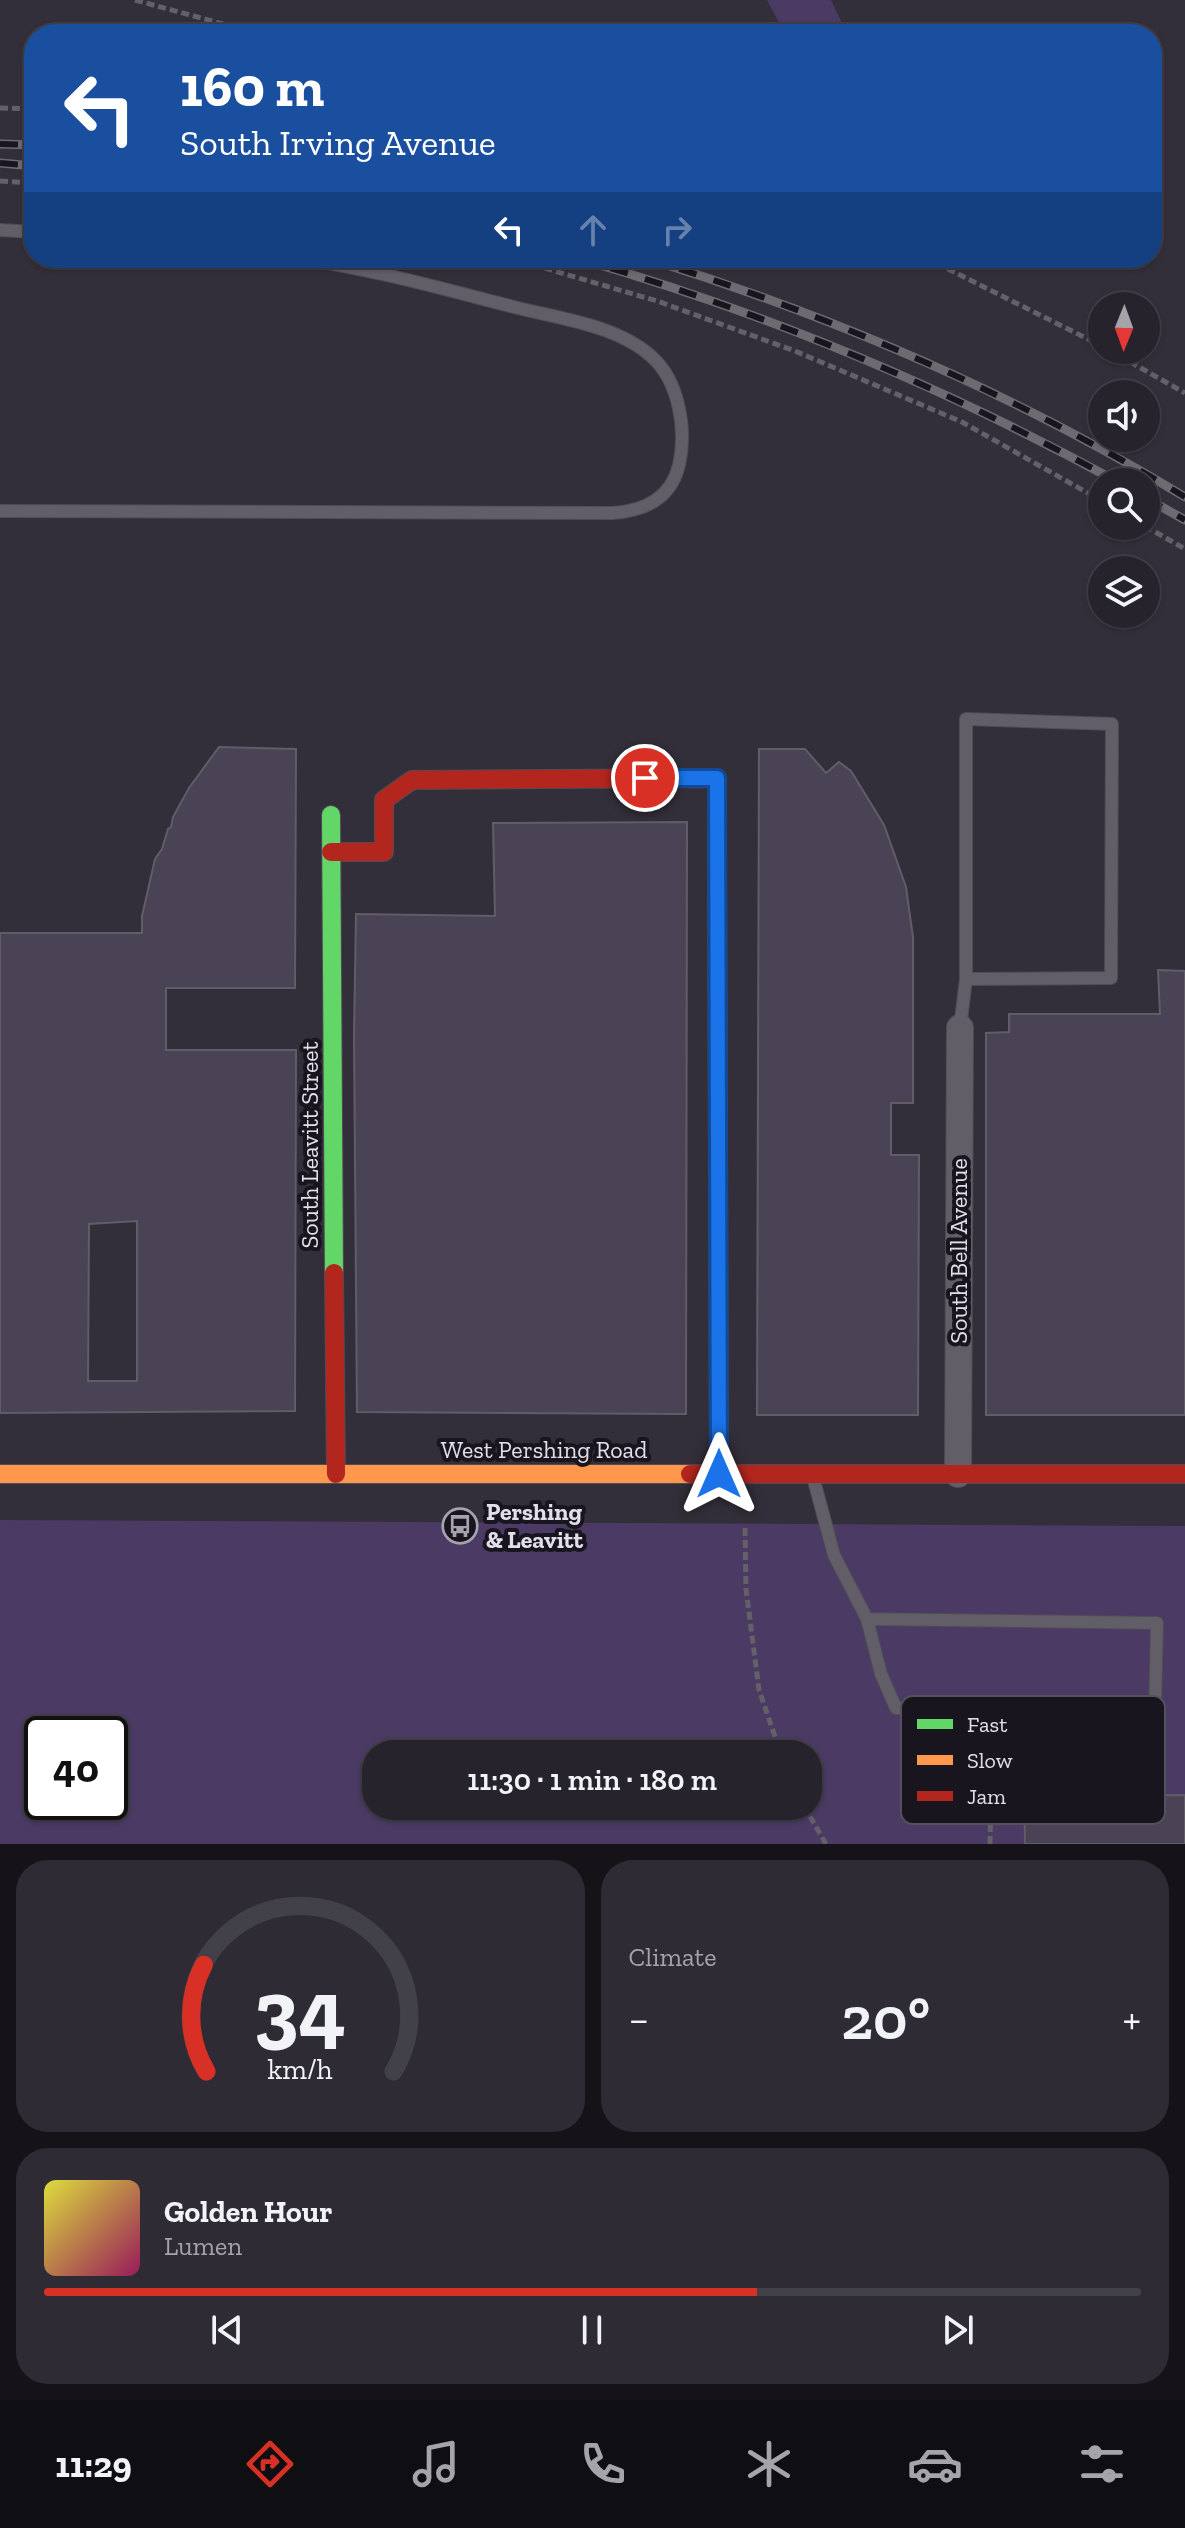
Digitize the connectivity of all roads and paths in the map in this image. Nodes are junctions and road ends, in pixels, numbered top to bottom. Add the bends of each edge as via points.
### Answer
1 (135, 0) edge
2 (223, 24) edge
3 (0, 108) edge
4 (24, 109) edge
5 (0, 181) edge
6 (24, 182) edge
7 (0, 230) edge
8 (24, 231) edge
9 (342, 268) edge
10 (544, 268) edge
11 (946, 268) edge
12 (1088, 339) edge
13 (1134, 364) edge
14 (1185, 393) edge
15 (1088, 493) edge
16 (0, 511) edge
17 (1160, 535) edge
18 (1185, 549) edge
19 (331, 815) dead end
20 (331, 852) junction
21 (966, 979) junction
22 (960, 1028) joint
23 (0, 1474) edge
24 (336, 1474) junction
25 (719, 1474) junction
26 (813, 1474) junction
27 (958, 1474) junction
28 (1185, 1474) edge
29 (745, 1528) dead end
30 (867, 1619) junction
31 (1155, 1696) edge
32 (901, 1708) edge
33 (776, 1740) edge
34 (812, 1820) edge
35 (990, 1824) edge
36 (826, 1844) edge
37 (990, 1844) edge

1 - 2 path
3 - 4 path
5 - 6 path
7 - 8 lane
9 - 16 lane via 470,296 630,341 659,365 678,407 682,444 675,480 643,508 612,513
10 - 15 path via 657,301 795,351 962,422
11 - 12 path
13 - 14 path
17 - 18 path
19 - 20 street, South Leavitt Street
20 - 24 street, South Leavitt Street
20 - 25 street via 384,852 384,800 412,780 717,778
21 - 21 lane via 1111,978 1112,724 966,719
21 - 22 lane
22 - 27 street, South Bell Avenue
23 - 24 street, West Pershing Road
24 - 25 street, West Pershing Road
25 - 26 street, West Pershing Road
26 - 27 street, West Pershing Road
26 - 30 lane via 834,1555
27 - 28 street, West Pershing Road
29 - 33 path via 746,1589 759,1690
30 - 31 lane via 1157,1623
30 - 32 lane via 881,1674 896,1708
34 - 36 path
35 - 37 path

